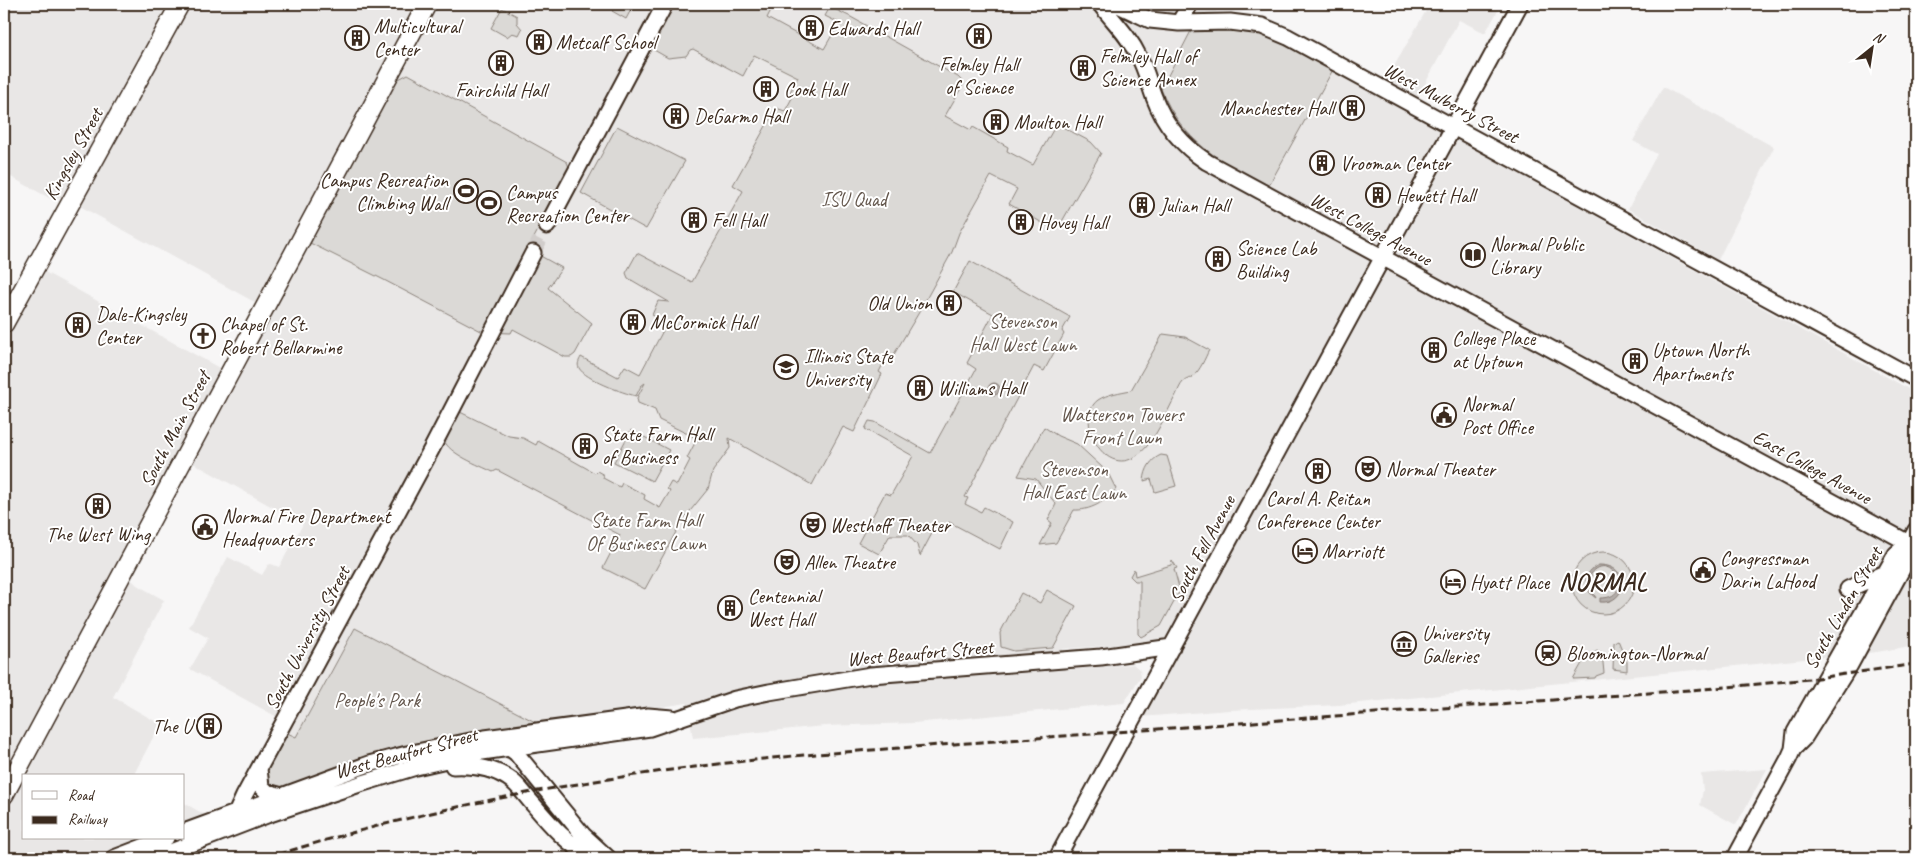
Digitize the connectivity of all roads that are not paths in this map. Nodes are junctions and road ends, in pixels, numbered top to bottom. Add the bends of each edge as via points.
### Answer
1 (180, 4) edge
2 (427, 4) edge
3 (665, 4) edge
4 (1100, 4) edge
5 (1116, 4) edge
6 (1190, 4) edge
7 (1520, 4) edge
8 (1179, 23) junction
9 (1453, 126) junction
10 (547, 226) tunnel mouth
11 (533, 253) tunnel mouth
12 (1381, 257) junction
13 (4, 324) edge
14 (1916, 379) edge
15 (1688, 422) joint
16 (1914, 540) edge
17 (1885, 573) junction
18 (1862, 614) junction
19 (1172, 647) junction
20 (676, 719) junction
21 (485, 738) junction
22 (550, 743) junction
23 (511, 748) junction
24 (1793, 749) junction
25 (416, 767) junction
26 (259, 769) junction
27 (535, 776) junction
28 (4, 795) edge
29 (282, 796) junction
30 (238, 811) junction
31 (229, 829) junction
32 (185, 832) edge
33 (161, 840) edge
34 (114, 858) edge
35 (154, 858) edge
36 (595, 858) edge
37 (608, 858) edge
38 (1057, 858) edge
39 (1735, 858) edge

1 - 13 main road, Kingsley Street
2 - 28 main road, South Main Street
3 - 10 main road
4 - 12 main road, West College Avenue via 1132,43 1155,99 1171,128 1189,149 1222,171
5 - 8 main road, West Mulberry Street via 1150,20
6 - 8 main road
7 - 9 main road, South Fell Avenue
8 - 9 main road, West Mulberry Street via 1230,22 1262,26
9 - 12 main road, South Fell Avenue
9 - 14 main road, West Mulberry Street
11 - 26 main road, South University Street
12 - 15 main road, West College Avenue
12 - 19 main road, South Fell Avenue
15 - 16 main road, East College Avenue
16 - 17 main road, South Linden Street via 1896,554
16 - 24 main road, South Linden Street via 1906,562 1850,665 1804,738
17 - 18 main road, South Linden Street
17 - 18 main road via 1848,589 1854,590 1863,601
18 - 24 main road, South Linden Street via 1795,732
19 - 20 main road, West Beaufort Street via 1081,659 859,677 752,695
19 - 38 main road, South Fell Avenue
20 - 21 main road, West Beaufort Street via 648,716
20 - 22 main road, West Beaufort Street via 650,728
21 - 23 main road
21 - 29 main road, West Beaufort Street via 369,764
22 - 23 main road, West Beaufort Street
22 - 27 main road via 535,756
23 - 25 main road, West Beaufort Street
23 - 27 main road
24 - 39 main road, South Linden Street
25 - 31 main road, West Beaufort Street
25 - 36 main road via 478,766 499,773 517,785 574,846
26 - 29 main road via 261,786 267,792
26 - 30 main road, South University Street
27 - 37 main road via 583,835
29 - 30 main road, West Beaufort Street
30 - 31 main road, South University Street
30 - 32 main road, West Beaufort Street
31 - 35 main road, West Beaufort Street
33 - 34 main road

